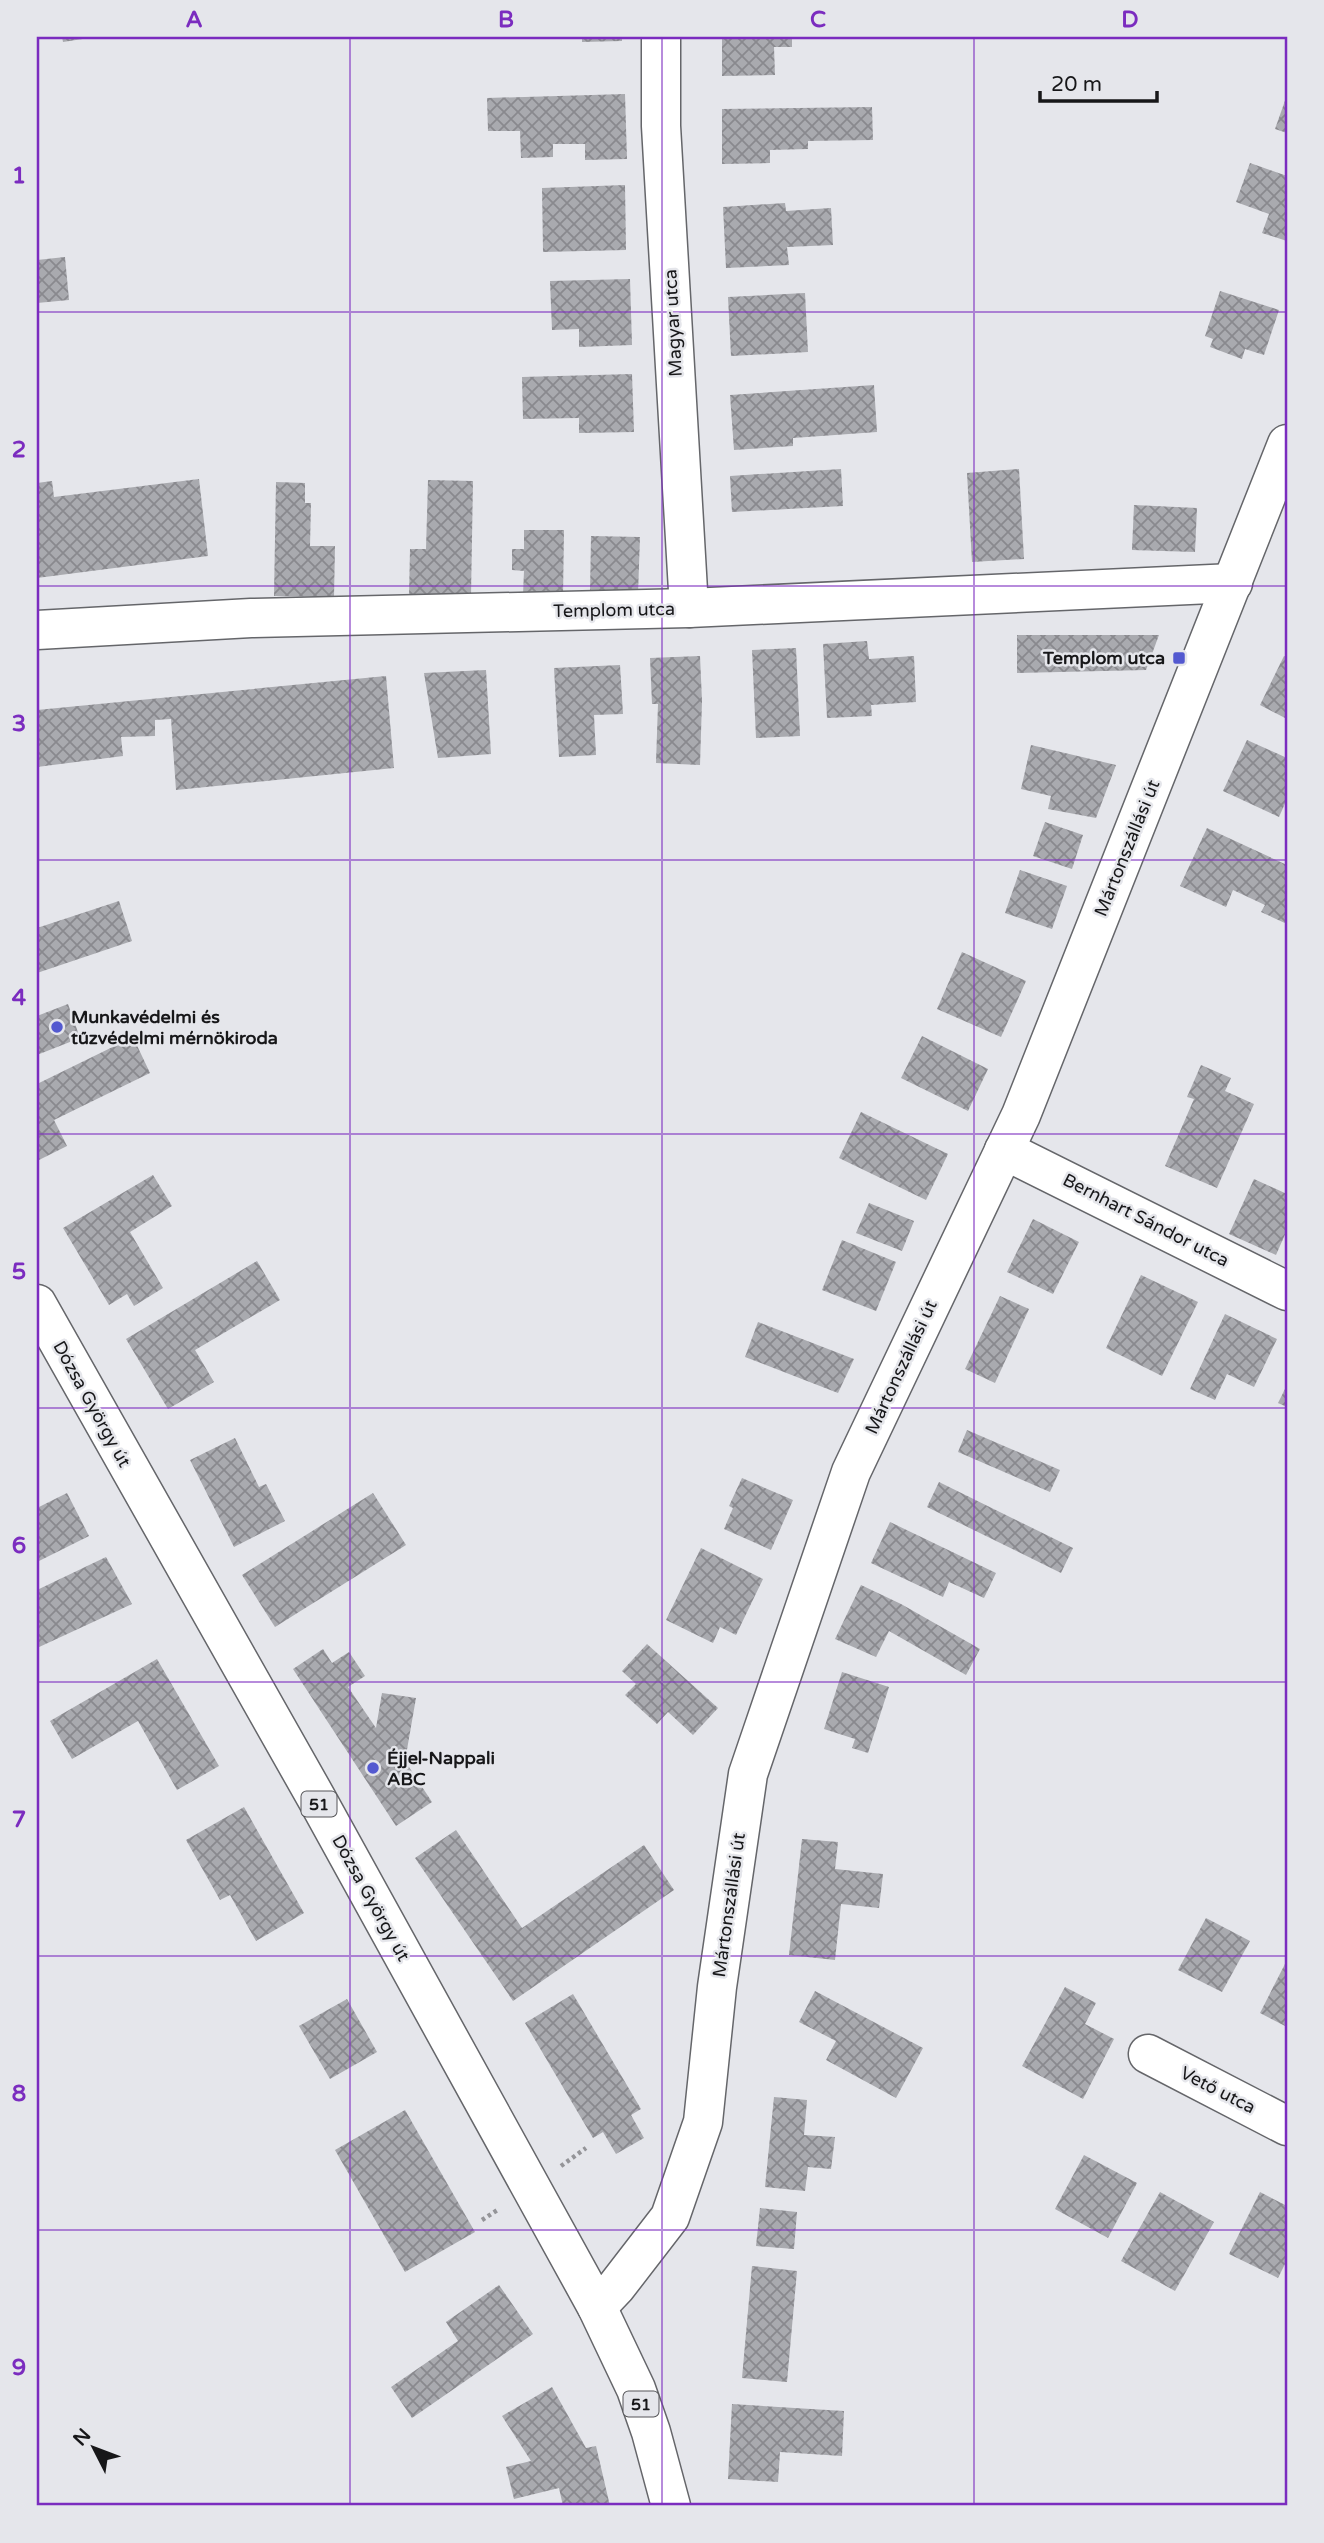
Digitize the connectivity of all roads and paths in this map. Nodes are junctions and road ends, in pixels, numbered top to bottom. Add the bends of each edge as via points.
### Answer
1 (661, 37) edge
2 (1287, 444) edge
3 (1233, 583) junction
4 (689, 608) junction
5 (37, 630) edge
6 (1004, 1150) junction
7 (1287, 1291) edge
8 (37, 1304) edge
9 (1148, 2054) dead end
10 (1287, 2126) edge
11 (597, 2306) junction
12 (671, 2506) edge

1 - 4 street, Magyar utca
2 - 3 street, Mártonszállási út
3 - 4 street, Templom utca
3 - 6 street, Mártonszállási út
4 - 5 street, Templom utca via 251,618
6 - 7 street, Bernhart Sándor utca
6 - 11 street, Mártonszállási út via 851,1472 748,1774 703,2122 670,2217
8 - 11 street, Dózsa György út / 51
9 - 10 street, Vető utca
11 - 12 street, Dózsa György út / 51 via 636,2389

